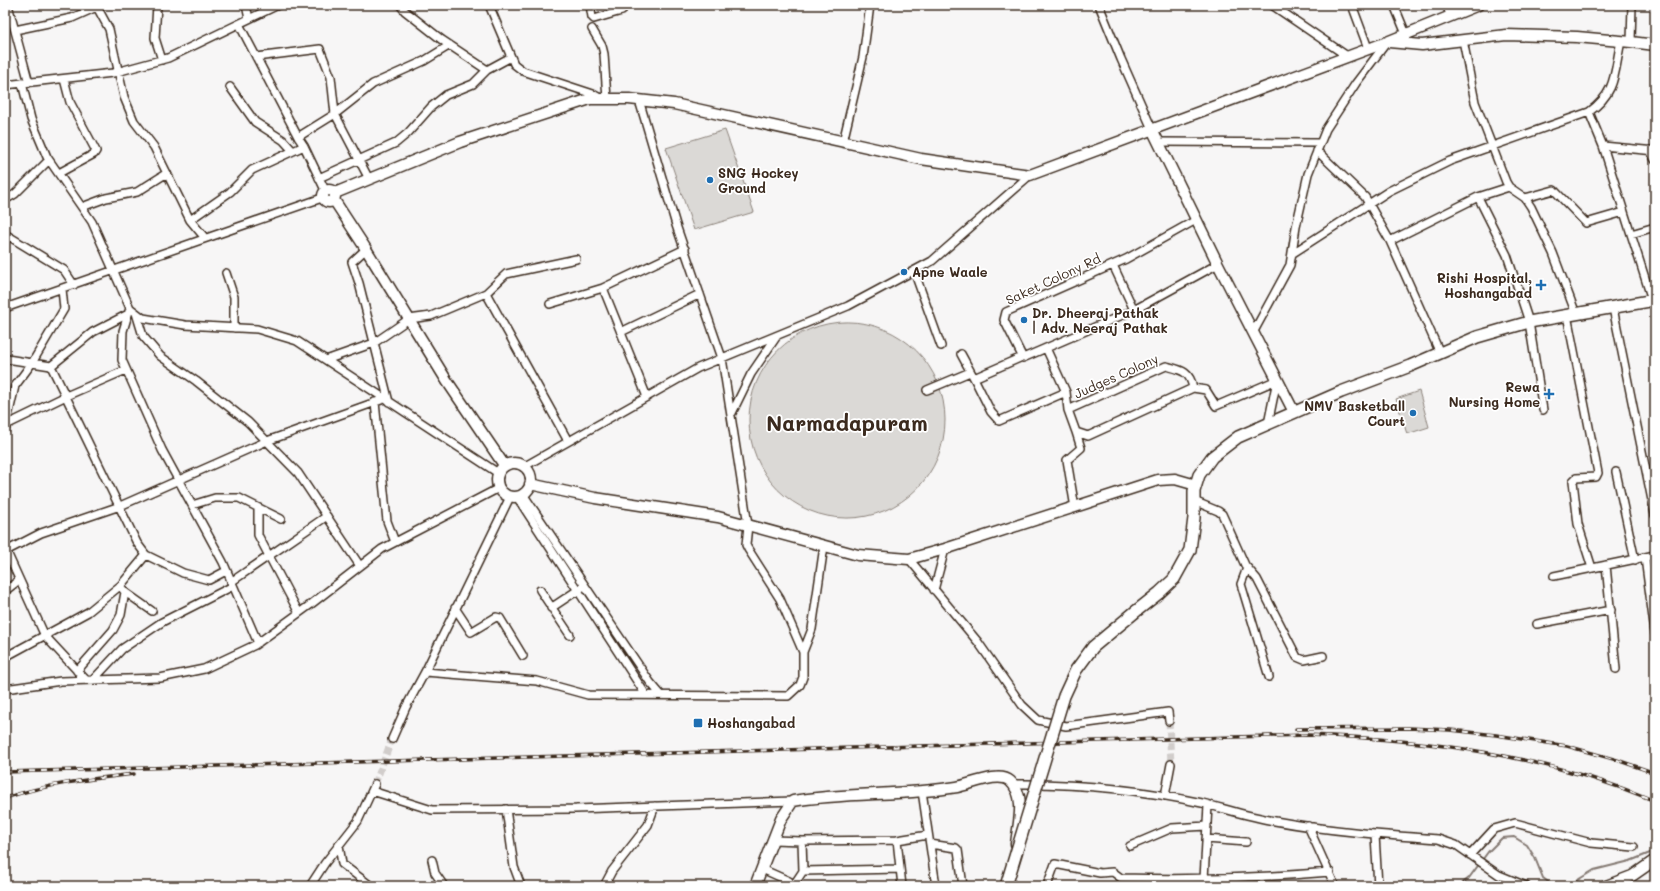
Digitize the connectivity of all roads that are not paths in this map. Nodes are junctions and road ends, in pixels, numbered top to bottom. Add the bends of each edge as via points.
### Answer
1 (8, 5) edge
2 (157, 5) edge
3 (246, 5) edge
4 (278, 5) edge
5 (400, 5) edge
6 (489, 5) edge
7 (590, 5) edge
8 (624, 5) edge
9 (870, 5) edge
10 (1099, 5) edge
11 (1272, 5) edge
12 (1352, 5) edge
13 (1394, 5) edge
14 (1446, 5) edge
15 (1478, 5) edge
16 (1632, 5) edge
17 (99, 6) edge
18 (1451, 16) junction
19 (249, 19) junction
20 (239, 24) junction
21 (592, 29) dead end
22 (15, 30) junction
23 (1406, 34) junction
24 (1463, 40) junction
25 (1626, 41) junction
26 (1387, 42) junction
27 (450, 45) junction
28 (1655, 45) edge
29 (1368, 48) junction
30 (1347, 56) junction
31 (256, 57) junction
32 (511, 57) junction
33 (162, 60) junction
34 (487, 70) junction
35 (119, 72) junction
36 (64, 79) junction
37 (25, 83) junction
38 (5, 85) edge
39 (230, 87) dead end
40 (604, 99) junction
41 (639, 100) junction
42 (1589, 112) junction
43 (335, 114) junction
44 (1152, 129) junction
45 (298, 137) junction
46 (843, 142) junction
47 (1158, 142) junction
48 (1320, 144) junction
49 (304, 146) junction
50 (1603, 146) junction
51 (1491, 147) junction
52 (293, 151) junction
53 (1317, 151) junction
54 (1652, 151) edge
55 (49, 160) junction
56 (359, 160) junction
57 (1655, 160) edge
58 (58, 173) junction
59 (167, 173) junction
60 (1030, 175) junction
61 (319, 178) junction
62 (369, 179) junction
63 (1509, 187) junction
64 (329, 195) junction
65 (1478, 197) junction
66 (1525, 198) junction
67 (5, 200) edge
68 (1370, 204) junction
69 (82, 207) junction
70 (1624, 212) junction
71 (190, 220) junction
72 (1196, 220) junction
73 (1655, 227) edge
74 (5, 234) edge
75 (1631, 234) junction
76 (205, 238) junction
77 (1390, 241) junction
78 (366, 249) junction
79 (685, 249) junction
80 (1293, 253) junction
81 (576, 259) dead end
82 (1218, 264) junction
83 (1113, 265) junction
84 (114, 271) junction
85 (914, 271) junction
86 (226, 273) dead end
87 (74, 285) junction
88 (603, 288) junction
89 (62, 289) junction
90 (486, 293) junction
91 (700, 294) junction
92 (1654, 300) edge
93 (550, 304) dead end
94 (5, 308) edge
95 (1613, 308) junction
96 (1134, 310) junction
97 (132, 312) junction
98 (1571, 315) junction
99 (409, 319) junction
100 (1530, 322) junction
101 (234, 328) junction
102 (621, 332) junction
103 (1253, 333) junction
104 (777, 336) junction
105 (374, 343) junction
106 (941, 346) dead end
107 (1046, 348) junction
108 (1440, 353) junction
109 (961, 354) dead end
110 (1022, 357) junction
111 (6, 358) edge
112 (722, 358) junction
113 (326, 360) junction
114 (32, 363) junction
115 (51, 366) junction
116 (126, 370) junction
117 (972, 375) junction
118 (1277, 380) junction
119 (1193, 388) junction
120 (927, 390) dead end
121 (1066, 392) junction
122 (66, 396) junction
123 (647, 397) junction
124 (386, 400) junction
125 (375, 402) junction
126 (1068, 410) junction
127 (1543, 410) dead end
128 (1294, 412) junction
129 (732, 413) junction
130 (1268, 424) junction
131 (6, 427) edge
132 (1076, 432) junction
133 (267, 441) junction
134 (568, 441) junction
135 (524, 466) junction
136 (501, 469) junction
137 (1616, 472) dead end
138 (178, 480) junction
139 (530, 484) junction
140 (1196, 485) junction
141 (499, 488) junction
142 (516, 496) junction
143 (1194, 501) junction
144 (120, 506) junction
145 (192, 506) junction
146 (258, 508) junction
147 (1075, 508) junction
148 (327, 516) junction
149 (1655, 516) edge
150 (281, 519) dead end
151 (748, 525) junction
152 (395, 542) junction
153 (824, 546) junction
154 (944, 549) junction
155 (6, 550) edge
156 (146, 555) junction
157 (1655, 555) edge
158 (268, 557) junction
159 (1645, 558) junction
160 (909, 559) junction
161 (1635, 560) junction
162 (1606, 565) junction
163 (360, 566) junction
164 (1247, 568) junction
165 (1592, 568) junction
166 (226, 571) junction
167 (1554, 576) dead end
168 (19, 580) junction
169 (232, 584) junction
170 (585, 586) junction
171 (122, 589) junction
172 (540, 590) dead end
173 (578, 590) junction
174 (934, 590) junction
175 (5, 591) edge
176 (455, 608) junction
177 (551, 608) junction
178 (1611, 610) junction
179 (152, 611) dead end
180 (299, 613) junction
181 (1537, 624) dead end
182 (1655, 633) edge
183 (44, 634) junction
184 (570, 635) dead end
185 (258, 643) junction
186 (803, 652) junction
187 (523, 656) dead end
188 (1323, 656) dead end
189 (5, 657) edge
190 (1616, 669) dead end
191 (77, 671) junction
192 (425, 672) junction
193 (1269, 676) dead end
194 (90, 680) junction
195 (5, 689) edge
196 (661, 694) junction
197 (646, 695) junction
198 (1169, 721) dead end
199 (392, 739) tunnel mouth
200 (1171, 764) tunnel mouth
201 (1012, 784) junction
202 (922, 791) junction
203 (1165, 796) junction
204 (793, 801) junction
205 (1208, 805) junction
206 (656, 806) junction
207 (506, 809) junction
208 (1207, 826) junction
209 (1308, 826) junction
210 (928, 835) junction
211 (1375, 835) junction
212 (1206, 839) junction
213 (773, 840) junction
214 (897, 840) junction
215 (802, 841) junction
216 (1246, 842) dead end
217 (930, 844) junction
218 (339, 846) junction
219 (1130, 846) dead end
220 (1634, 847) dead end
221 (1473, 857) junction
222 (432, 860) dead end
223 (1655, 860) edge
224 (900, 869) junction
225 (762, 870) junction
226 (803, 871) junction
227 (1330, 872) junction
228 (1204, 879) junction
229 (1183, 883) edge
230 (310, 886) edge
231 (371, 886) edge
232 (444, 886) edge
233 (521, 886) edge
234 (604, 886) edge
235 (755, 886) edge
236 (792, 886) edge
237 (902, 886) edge
238 (936, 886) edge
239 (963, 886) edge
240 (1006, 886) edge
241 (1011, 886) edge
242 (1047, 886) edge
243 (1335, 886) edge
244 (1378, 886) edge
245 (1526, 886) edge
246 (1606, 886) edge

1 - 22 street
2 - 33 street via 155,38
3 - 19 street
4 - 19 street
5 - 27 street
6 - 32 street
7 - 8 street via 594,19 618,12
9 - 46 street via 863,57
10 - 44 street
11 - 30 street
12 - 29 street
13 - 23 street
14 - 18 street
15 - 18 street
16 - 25 street
17 - 22 street via 72,18
17 - 35 street via 109,29
18 - 23 street
19 - 20 street
20 - 31 street
20 - 33 street
21 - 40 street via 604,54
22 - 37 street
23 - 26 street
24 - 25 street via 1506,35
24 - 26 street via 1422,45
24 - 51 street via 1473,96
25 - 28 street
25 - 42 street via 1610,90
26 - 29 street
26 - 48 street via 1347,96 1326,129
27 - 34 street
27 - 43 street via 424,61 373,84
29 - 30 street
30 - 44 street
31 - 43 street via 320,49 331,77
31 - 45 street
32 - 34 street
32 - 40 street via 514,64 523,71
33 - 35 street
34 - 56 street via 473,84 446,95 431,107 396,143
35 - 36 street
35 - 59 street via 124,97 134,121 154,146
36 - 37 street
36 - 58 street via 70,102 96,151
37 - 38 street
37 - 55 street via 31,119
39 - 52 street via 255,122 283,140
40 - 41 street
40 - 62 street via 590,99 467,139
41 - 46 street via 674,104
41 - 79 street
42 - 50 street
42 - 51 street
43 - 45 street
43 - 56 street
44 - 47 street
44 - 60 street
45 - 49 street
46 - 60 street via 921,159
47 - 48 street
47 - 72 street
48 - 53 street
49 - 52 street
49 - 61 street
50 - 54 street
50 - 70 street
51 - 63 street
51 - 68 street via 1450,161 1389,191
52 - 71 street via 252,170 230,192
53 - 68 street
53 - 80 street via 1308,174
54 - 57 street
55 - 58 street
55 - 67 street via 15,194
56 - 61 street
56 - 62 street
58 - 69 street
59 - 69 street via 137,192 106,198
59 - 71 street
60 - 85 street via 932,261
61 - 64 street
62 - 64 street
63 - 65 street
63 - 66 street
64 - 76 street
64 - 78 street
65 - 77 street
65 - 100 street via 1507,255
66 - 70 street via 1554,190 1586,223
66 - 98 street via 1553,253
68 - 77 street
68 - 80 street
69 - 84 street via 92,222
70 - 75 street
71 - 76 street
72 - 82 street
72 - 83 street, Saket Colony Rd
73 - 75 street
74 - 87 street via 64,270
75 - 92 street
76 - 84 street
77 - 108 street
78 - 99 street
78 - 105 street via 352,262
79 - 88 street
79 - 91 street
80 - 103 street via 1290,265
81 - 90 street via 506,274
82 - 96 street
82 - 103 street
83 - 96 street, Saket Colony Rd
83 - 110 street, Saket Colony Rd via 1006,312 1004,320
84 - 87 street
84 - 97 street
85 - 104 street via 848,306
85 - 106 street
86 - 101 street via 234,297
87 - 89 street
88 - 93 street
88 - 102 street
89 - 94 street
89 - 114 street via 64,309
90 - 99 street via 431,316
90 - 134 street
91 - 102 street
91 - 112 street
92 - 95 main road
95 - 98 main road
95 - 149 street
96 - 107 street
97 - 101 street via 143,318 185,325
97 - 115 street via 93,332
97 - 116 street via 123,330 122,360
97 - 133 street via 143,336 160,356 248,422
98 - 100 main road
98 - 165 street via 1598,473 1596,476 1576,478 1573,481 1578,524
99 - 105 street
99 - 136 street
100 - 108 main road via 1477,337
100 - 127 street
101 - 113 street via 257,329 297,341
102 - 123 street
103 - 118 street
104 - 112 street
104 - 129 street via 751,374
105 - 113 street
105 - 124 street
107 - 110 street
107 - 121 street
108 - 128 main road
109 - 117 street
110 - 117 street
111 - 114 street
112 - 123 street via 698,368
112 - 129 street
113 - 124 street
114 - 115 street
114 - 131 street via 15,386
115 - 122 street
116 - 122 street
116 - 138 street
117 - 120 street
117 - 121 street via 991,412 999,421
118 - 119 street via 1216,406 1206,390
118 - 128 street
118 - 130 street
119 - 126 street, Judges Colony via 1191,380 1183,370 1166,366
119 - 132 street via 1088,436
121 - 126 street
122 - 131 street
122 - 144 street
123 - 134 street
124 - 125 street
124 - 136 street
125 - 133 street
125 - 152 street via 387,521
126 - 132 street, Judges Colony
128 - 130 main road
129 - 151 street
130 - 140 main road via 1238,437 1212,457 1199,475
132 - 147 street, Judges Colony via 1080,448 1067,460
133 - 138 street
133 - 148 street via 298,473
134 - 135 street
135 - 136 street via 510,462
135 - 139 street via 529,471
136 - 141 street via 496,481
137 - 161 street
138 - 144 street
138 - 145 street
139 - 142 street via 528,490
139 - 151 street via 595,498 718,517
140 - 143 main road
140 - 147 street via 1175,479 1158,480
141 - 142 street via 503,494
141 - 152 street
142 - 170 street
142 - 173 street
142 - 176 street
143 - 164 street via 1222,514
143 - 240 main road, bridge via 1190,550 1174,579 1094,647 1076,670 1064,696
144 - 155 street via 41,533
144 - 156 street via 137,543
145 - 146 street via 215,498 239,498
145 - 166 street
146 - 150 street
146 - 158 street via 258,535
147 - 154 street
148 - 158 street
148 - 163 street
151 - 153 street
151 - 186 street via 746,545 780,599
152 - 163 street
153 - 160 street via 858,555
153 - 186 street via 812,629
154 - 160 street
154 - 174 street
155 - 168 street
156 - 166 street via 183,573 209,580
156 - 171 street
157 - 159 street
158 - 169 street
158 - 180 street
159 - 161 street
159 - 182 street
160 - 174 street
161 - 162 street
162 - 165 street
162 - 178 street
163 - 180 street
164 - 188 street via 1256,579 1297,657 1304,660
164 - 193 street via 1241,584
165 - 167 street
166 - 169 street
168 - 175 street
168 - 183 street
169 - 185 street
169 - 194 street via 162,622 122,649
170 - 173 street
170 - 196 street via 650,682
171 - 179 street
171 - 183 street via 88,612
171 - 191 street via 121,615 113,630
172 - 177 street
173 - 177 street
173 - 197 street
174 - 198 street via 978,642 1022,705 1038,720 1066,726 1168,712
176 - 187 street via 471,632 496,617 500,618
176 - 192 street
177 - 184 street
178 - 181 street
178 - 190 street
180 - 185 street
183 - 189 street
183 - 191 street
185 - 194 street via 204,669 160,678
186 - 196 street via 800,685 788,696
191 - 194 street
192 - 197 street via 537,681 588,695
192 - 199 street via 406,706
194 - 195 street via 61,681
196 - 197 street
200 - 203 street
201 - 202 street via 1008,779 997,777 958,787
201 - 203 street via 1052,783 1122,788
201 - 241 street via 1017,789 1020,802
202 - 204 street via 821,796
202 - 210 street
203 - 205 street
204 - 206 street
204 - 213 street
205 - 208 street
205 - 209 street via 1274,821
206 - 207 street
206 - 234 street via 648,825 612,871
207 - 218 street via 432,810 373,788 358,821
207 - 233 street via 514,867
208 - 212 street
208 - 219 street via 1172,828
209 - 211 street
209 - 227 street
210 - 214 street
210 - 217 street
211 - 221 street via 1438,839 1456,845
211 - 244 street
212 - 216 street
212 - 228 street
213 - 215 street
213 - 225 street
214 - 215 street
214 - 224 street
215 - 226 street
217 - 238 street
217 - 239 street via 958,850
218 - 230 street
218 - 231 street via 342,864
220 - 221 street via 1591,843 1515,823 1494,829
221 - 245 street via 1499,875
222 - 232 street
223 - 246 street via 1632,876
224 - 226 street
224 - 237 street
225 - 235 street
225 - 236 street via 789,881
226 - 236 street
227 - 228 street via 1278,877
227 - 243 street
228 - 229 street
229 - 242 street via 1121,878 1113,872 1100,873 1055,864

